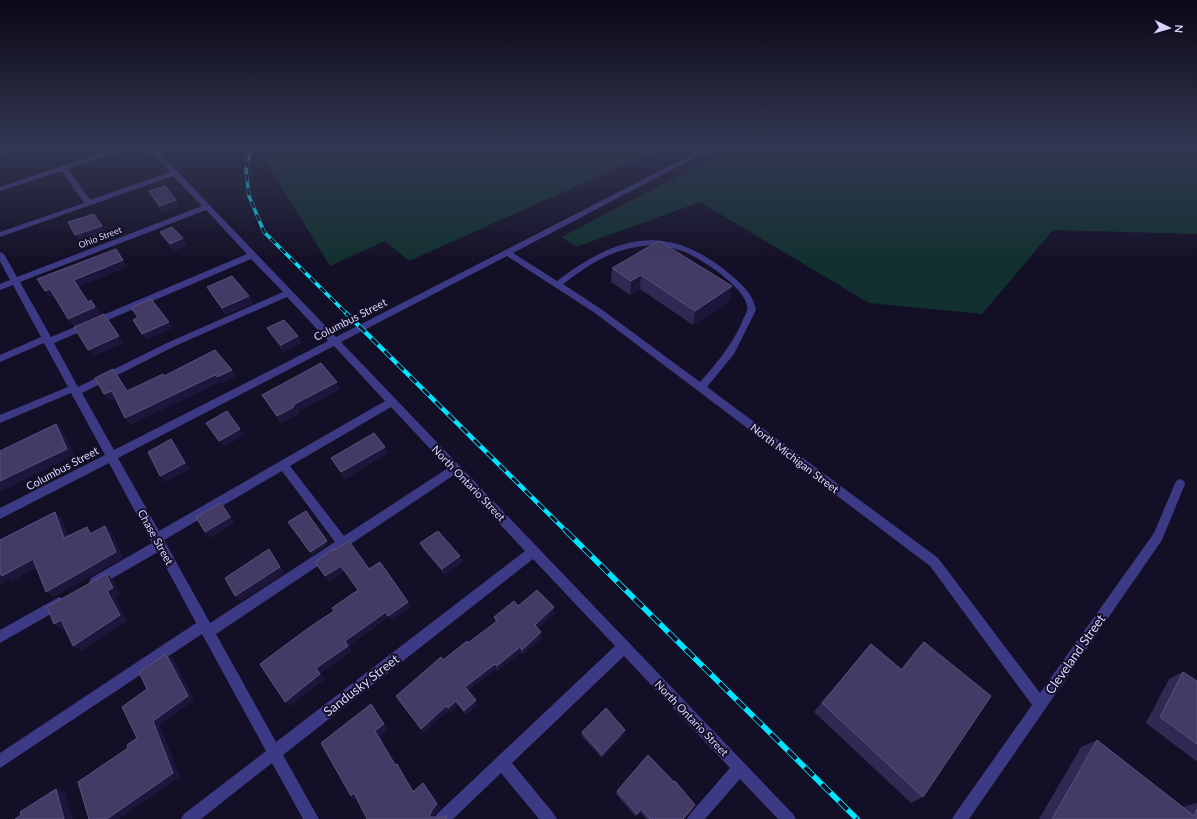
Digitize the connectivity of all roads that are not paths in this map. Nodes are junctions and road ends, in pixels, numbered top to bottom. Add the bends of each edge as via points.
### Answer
1 (12, 185) edge
2 (76, 185) edge
3 (139, 185) edge
4 (186, 185) edge
5 (638, 185) edge
6 (0, 189) edge
7 (88, 203) junction
8 (207, 207) junction
9 (0, 235) edge
10 (508, 253) junction
11 (0, 254) edge
12 (252, 255) junction
13 (14, 281) junction
14 (558, 284) junction
15 (0, 287) edge
16 (288, 293) junction
17 (47, 340) junction
18 (334, 341) junction
19 (0, 359) edge
20 (701, 388) junction
21 (75, 390) junction
22 (392, 402) junction
23 (0, 419) edge
24 (111, 456) junction
25 (283, 465) junction
26 (456, 469) junction
27 (1180, 484) dead end
28 (0, 514) edge
29 (158, 541) junction
30 (343, 543) junction
31 (534, 551) junction
32 (86, 587) edge
33 (66, 598) edge
34 (206, 628) junction
35 (0, 637) edge
36 (624, 647) junction
37 (1040, 705) junction
38 (274, 752) junction
39 (0, 761) edge
40 (502, 762) junction
41 (740, 768) junction
42 (189, 819) edge
43 (311, 819) edge
44 (442, 819) edge
45 (549, 819) edge
46 (695, 819) edge
47 (788, 819) edge
48 (960, 819) edge

1 - 6 street
2 - 7 street
3 - 7 street
4 - 8 street, North Ontario Street
5 - 10 street, Columbus Street
7 - 9 street
8 - 12 street, North Ontario Street
8 - 13 street, Ohio Street
10 - 14 street, North Michigan Street
10 - 18 street, Columbus Street
11 - 13 street, Chase Street
12 - 16 street, North Ontario Street
12 - 17 street
13 - 15 street, Ohio Street
13 - 17 street, Chase Street
14 - 20 street, North Michigan Street
14 - 20 street via 597,256 627,244 663,243 685,249 707,260 747,295 752,310 727,357
16 - 18 street, North Ontario Street
16 - 21 street
17 - 19 street
17 - 21 street, Chase Street
18 - 22 street, North Ontario Street
18 - 24 street, Columbus Street
20 - 37 street, North Michigan Street via 934,562
21 - 23 street
21 - 24 street, Chase Street
22 - 25 street
22 - 26 street, North Ontario Street
24 - 28 street, Columbus Street
24 - 29 street, Chase Street
25 - 29 street
25 - 30 street
26 - 30 street
26 - 31 street, North Ontario Street
27 - 37 street, Cleveland Street via 1158,536
29 - 32 street
29 - 34 street, Chase Street
30 - 34 street
31 - 36 street, North Ontario Street
31 - 38 street, Sandusky Street
33 - 35 street
34 - 38 street, Chase Street
34 - 39 street
36 - 40 street
36 - 41 street, North Ontario Street
37 - 48 street, Cleveland Street
38 - 42 street, Sandusky Street
38 - 43 street, Chase Street
40 - 44 street
40 - 45 street
41 - 46 street
41 - 47 street, North Ontario Street

